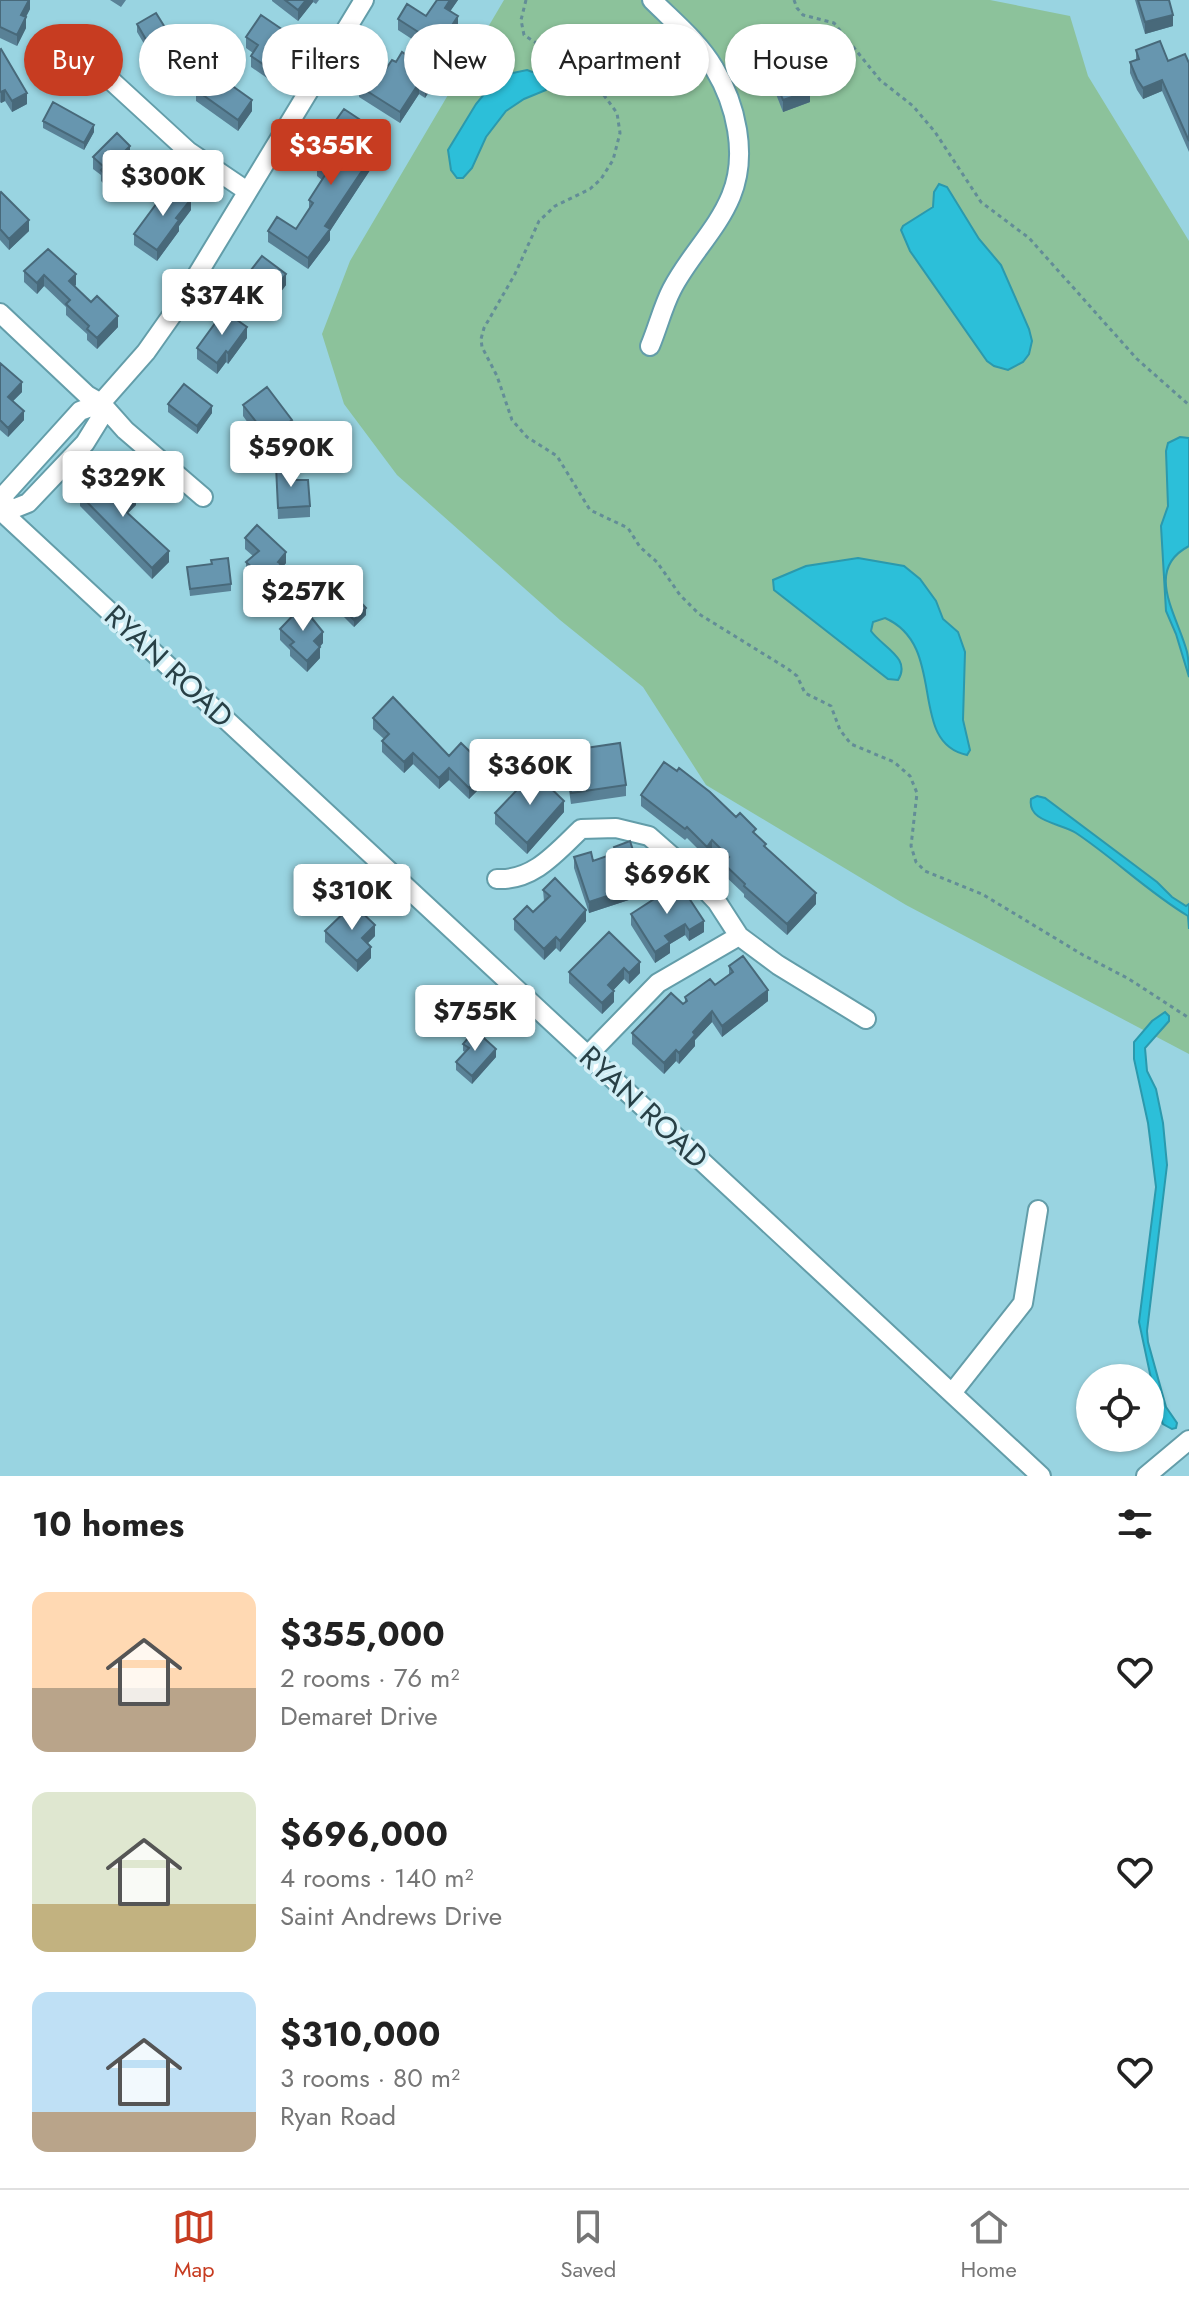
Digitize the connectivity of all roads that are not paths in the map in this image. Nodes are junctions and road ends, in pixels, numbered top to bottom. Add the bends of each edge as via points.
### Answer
1 (364, 0) edge
2 (652, 0) edge
3 (123, 91) edge
4 (247, 191) junction
5 (0, 313) edge
6 (650, 346) dead end
7 (101, 403) junction
8 (203, 497) dead end
9 (2, 512) edge
10 (497, 879) dead end
11 (739, 936) junction
12 (866, 1019) dead end
13 (588, 1055) junction
14 (1038, 1210) dead end
15 (952, 1393) junction
16 (1189, 1440) edge
17 (1041, 1476) edge
18 (1146, 1476) edge

1 - 4 street
2 - 6 street via 713,65 731,100 739,171 714,228 672,288
3 - 4 street via 188,151
4 - 7 street via 177,308
5 - 7 street
7 - 8 street
7 - 9 street via 80,411 5,494
9 - 13 street, RYAN ROAD
10 - 11 street via 513,880 542,866 581,829 616,828 649,836 717,902
11 - 12 street
11 - 13 street via 658,983
13 - 15 street, RYAN ROAD
14 - 15 street via 1023,1303
15 - 17 street, RYAN ROAD
16 - 18 street

